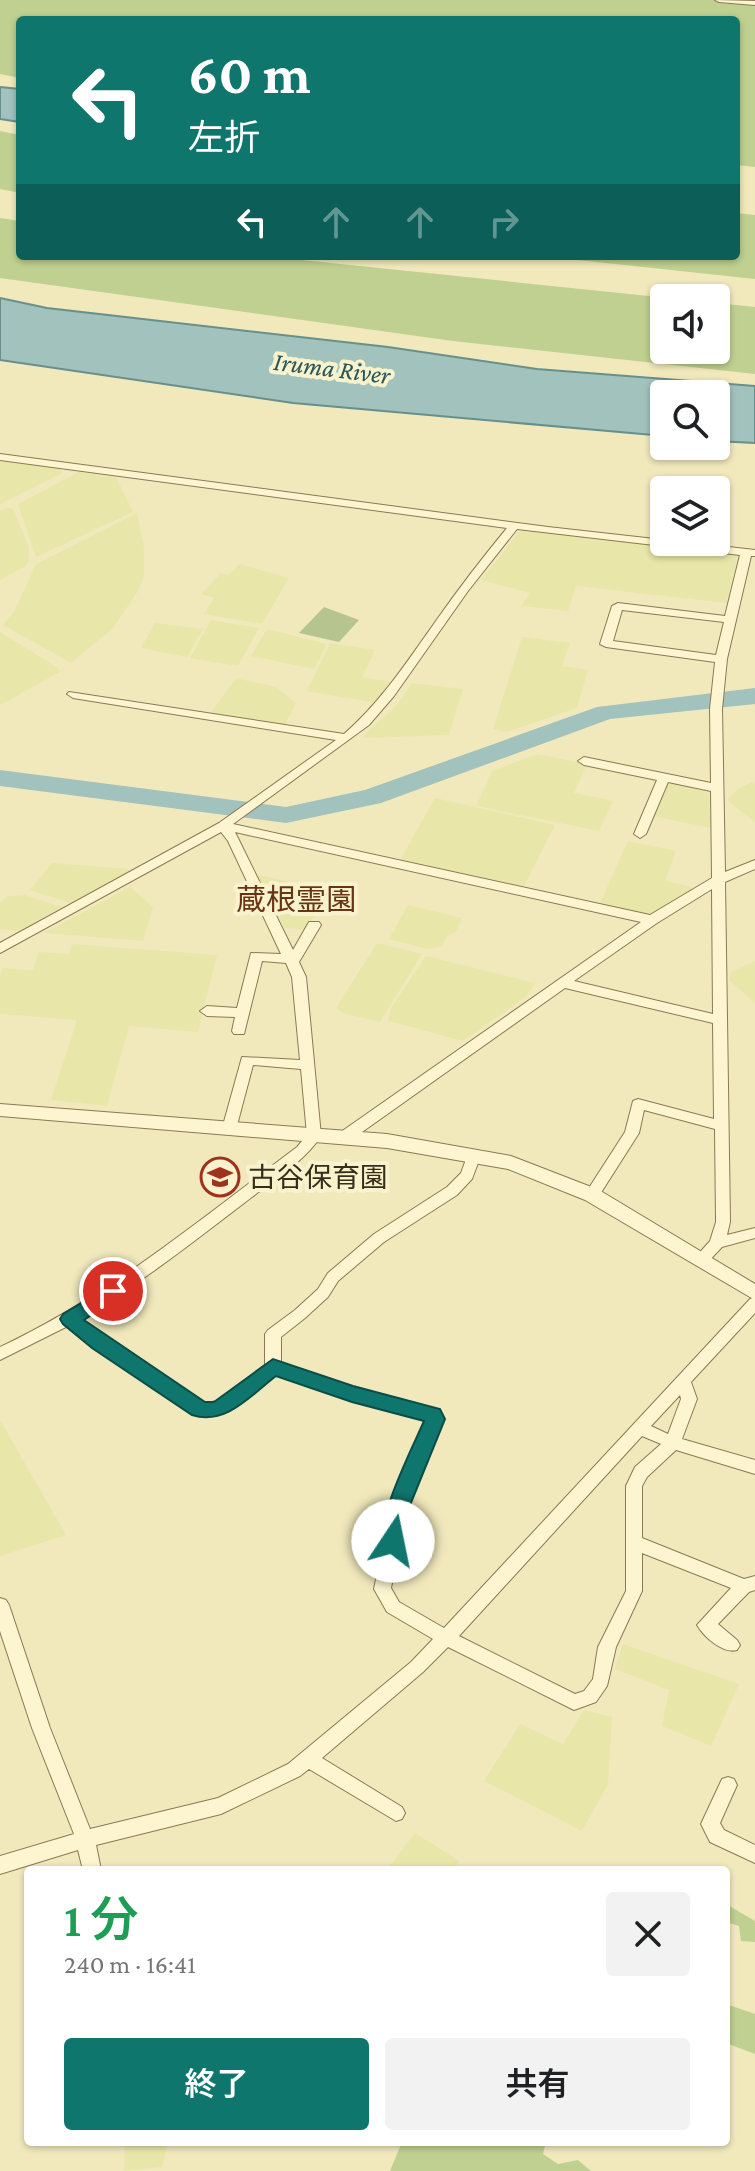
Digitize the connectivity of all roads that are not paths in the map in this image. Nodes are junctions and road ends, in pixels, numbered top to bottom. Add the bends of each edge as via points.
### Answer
1 (719, 0) edge
2 (755, 3) edge
3 (0, 457) edge
4 (514, 526) junction
5 (750, 552) edge
6 (731, 620) junction
7 (721, 659) junction
8 (73, 694) dead end
9 (346, 738) junction
10 (584, 761) dead end
11 (664, 778) junction
12 (716, 788) junction
13 (223, 826) junction
14 (640, 834) dead end
15 (755, 864) edge
16 (718, 880) junction
17 (652, 920) junction
18 (314, 925) dead end
19 (0, 949) edge
20 (294, 959) junction
21 (562, 983) junction
22 (207, 1011) dead end
23 (243, 1013) junction
24 (721, 1020) junction
25 (239, 1031) dead end
26 (307, 1065) junction
27 (0, 1110) edge
28 (723, 1126) junction
29 (229, 1129) junction
30 (314, 1136) junction
31 (343, 1138) junction
32 (474, 1155) junction
33 (592, 1195) junction
34 (755, 1233) edge
35 (717, 1243) junction
36 (701, 1260) junction
37 (755, 1293) edge
38 (755, 1303) edge
39 (70, 1319) junction
40 (0, 1354) edge
41 (273, 1367) junction
42 (683, 1381) junction
43 (640, 1428) junction
44 (673, 1443) junction
45 (755, 1467) edge
46 (636, 1543) junction
47 (749, 1585) edge
48 (0, 1605) edge
49 (446, 1638) junction
50 (731, 1645) dead end
51 (307, 1758) junction
52 (728, 1785) dead end
53 (396, 1813) dead end
54 (85, 1839) junction
55 (755, 1854) edge
56 (0, 1865) edge
57 (91, 1866) edge

1 - 2 street
3 - 4 street
4 - 5 street
4 - 9 street via 390,694
5 - 6 street
6 - 7 street
6 - 7 street via 618,606 606,644
7 - 12 street
8 - 9 street
9 - 13 street
10 - 11 street
11 - 12 street
11 - 14 street
12 - 16 street
13 - 17 street
13 - 19 street
13 - 20 street
15 - 16 street
16 - 17 street
16 - 24 street
17 - 21 street
18 - 20 street
20 - 23 street via 256,956
20 - 26 street
21 - 24 street
21 - 31 street
22 - 23 street
23 - 25 street
24 - 28 street
26 - 29 street via 247,1060
26 - 30 street
27 - 29 street
28 - 33 street via 638,1104 632,1133
28 - 35 street via 723,1222
29 - 30 street
30 - 31 street
30 - 39 street via 302,1151
31 - 32 street
32 - 33 street via 511,1163
32 - 41 street via 467,1175 452,1191 379,1238 273,1334
33 - 36 street
34 - 35 street
35 - 36 street
36 - 37 street
38 - 42 street
39 - 40 street
39 - 41 street via 199,1409 221,1407
41 - 49 street via 435,1419 398,1510 382,1589 393,1607
42 - 43 street
42 - 44 street via 689,1399
43 - 44 street
43 - 49 street
44 - 45 street
44 - 46 street via 641,1472 634,1486
46 - 47 street
46 - 49 street via 634,1591 607,1647 601,1681 590,1697 574,1702
47 - 50 street via 706,1625
48 - 54 street
49 - 51 street
51 - 53 street
51 - 54 street via 294,1770 221,1806
52 - 55 street via 710,1824 717,1836
54 - 56 street
54 - 57 street

